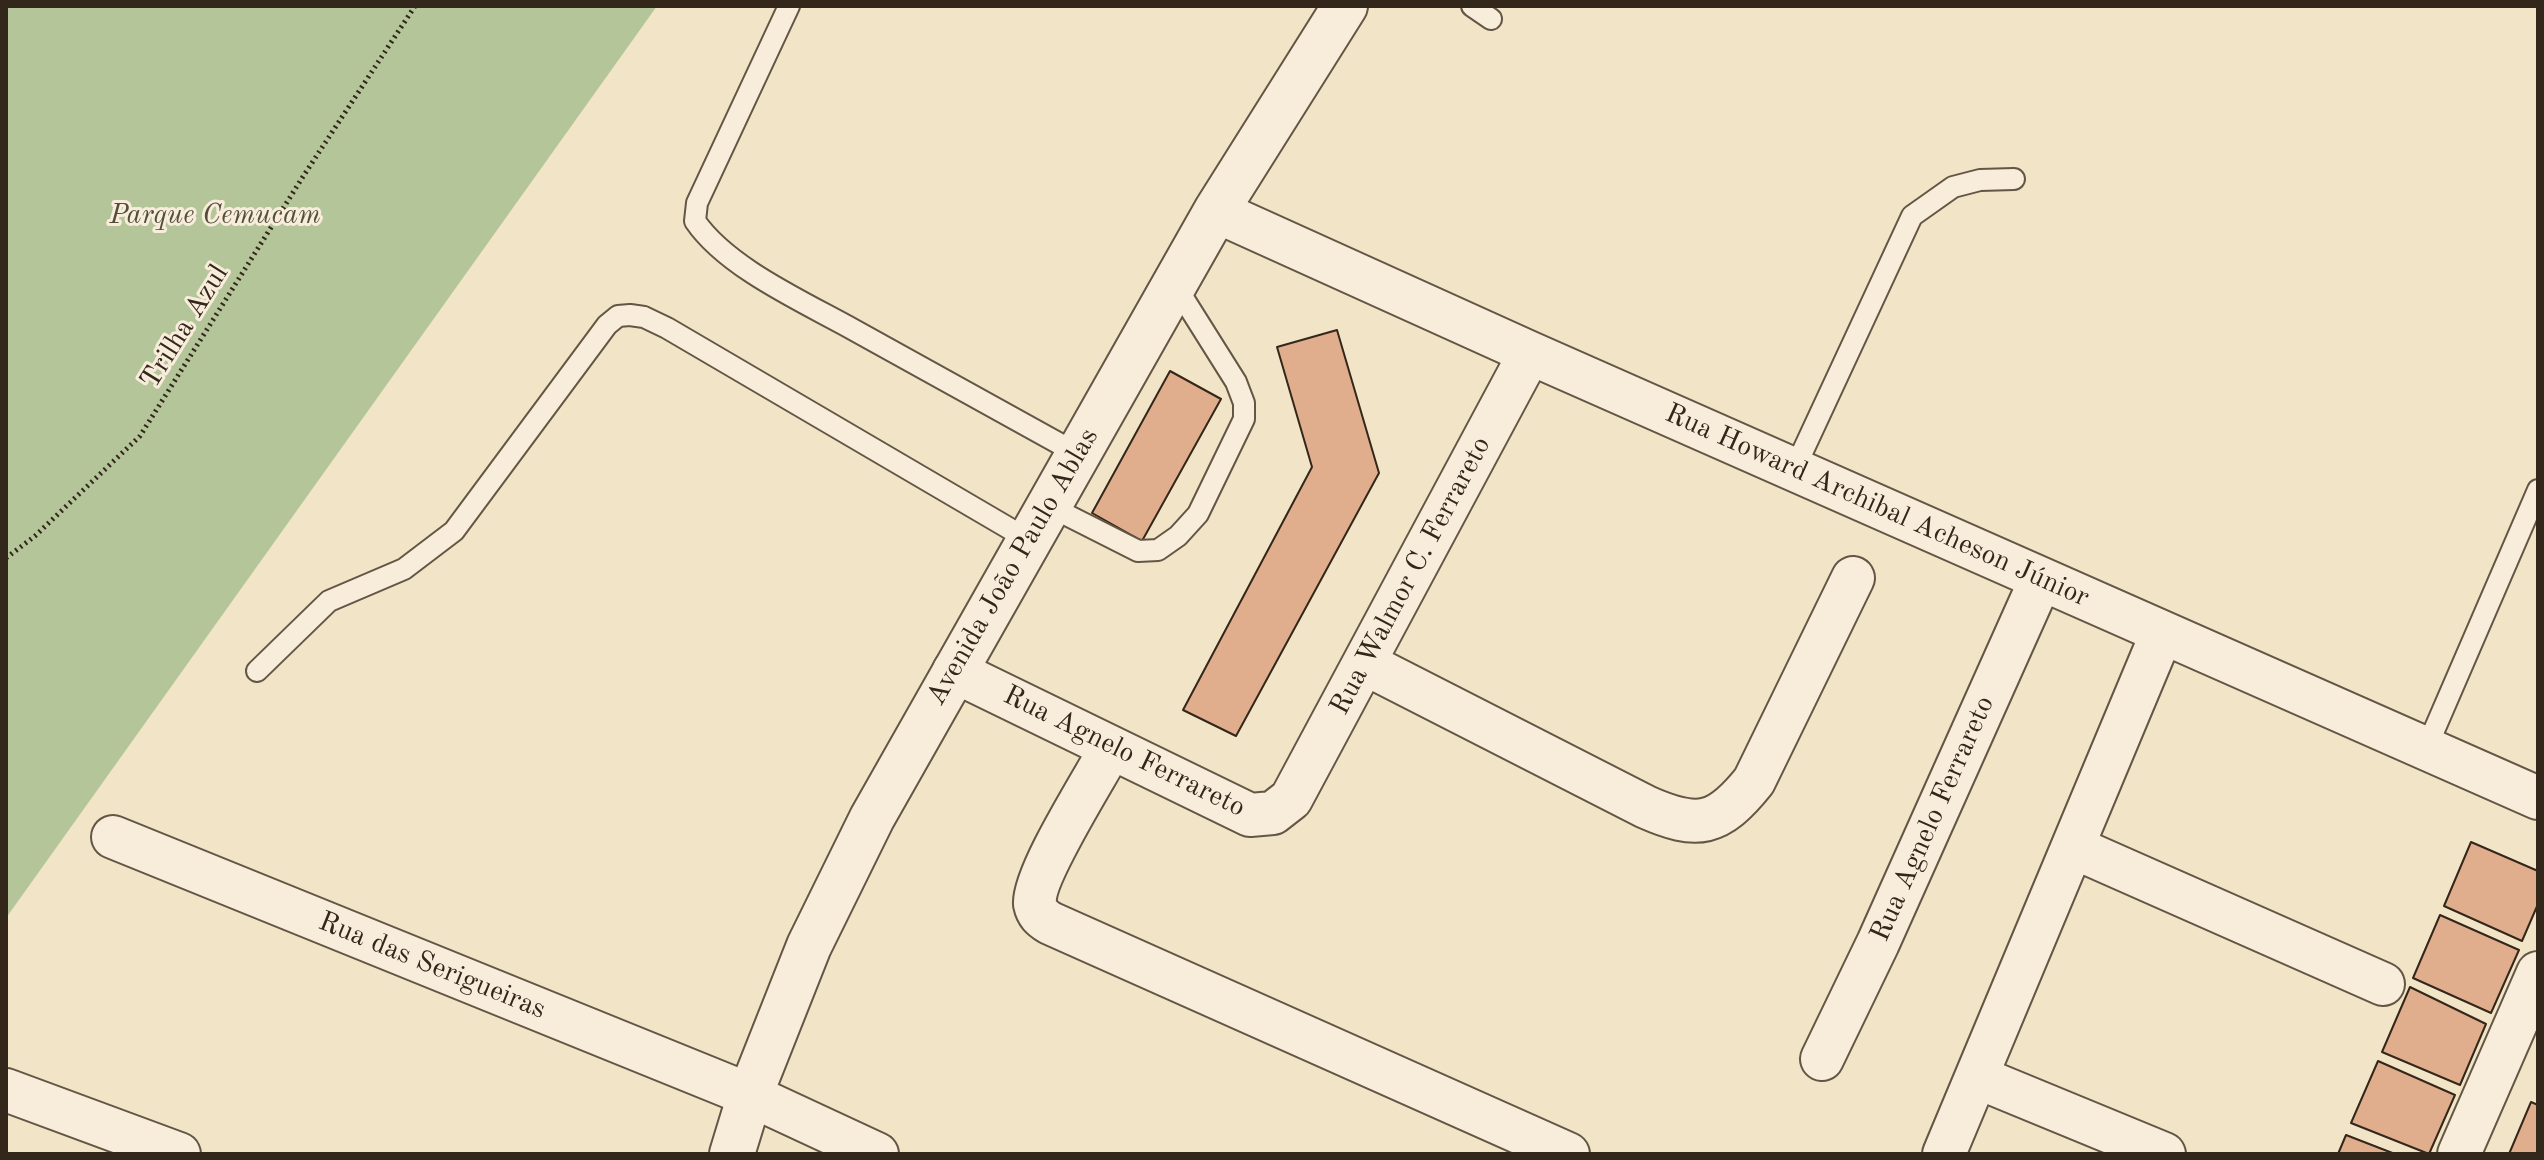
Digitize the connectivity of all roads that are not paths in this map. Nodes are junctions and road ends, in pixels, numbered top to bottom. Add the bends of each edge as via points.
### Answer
1 (789, 6) edge
2 (1345, 6) edge
3 (1472, 6) edge
4 (1491, 19) dead end
5 (2014, 179) dead end
6 (1216, 211) junction
7 (1175, 285) junction
8 (1530, 353) junction
9 (1078, 454) junction
10 (1794, 470) junction
11 (2538, 490) edge
12 (1039, 523) junction
13 (1853, 578) dead end
14 (2041, 579) junction
15 (2162, 633) junction
16 (1364, 663) junction
17 (257, 671) dead end
18 (954, 671) junction
19 (1111, 748) junction
20 (2426, 749) junction
21 (2538, 798) edge
22 (1291, 799) joint
23 (113, 837) dead end
24 (2073, 847) junction
25 (2538, 973) edge
26 (2383, 984) dead end
27 (1822, 1059) dead end
28 (1977, 1077) junction
29 (6, 1090) edge
30 (750, 1095) junction
31 (179, 1154) edge
32 (732, 1154) edge
33 (877, 1154) edge
34 (1568, 1154) edge
35 (1944, 1154) edge
36 (2164, 1154) edge
37 (2459, 1154) edge

1 - 9 lane via 697,203 695,221 723,253 779,288
2 - 6 street, Avenida João Paulo Ablas
3 - 4 lane
5 - 10 lane via 1953,187 1912,216
6 - 7 street, Avenida João Paulo Ablas
6 - 8 street, Rua Howard Archibal Acheson Júnior
7 - 9 street, Avenida João Paulo Ablas
7 - 12 lane via 1244,403 1244,419 1198,514 1158,550 1138,551
8 - 10 street, Rua Howard Archibal Acheson Júnior
8 - 16 street, Rua Walmor C. Ferrareto
9 - 12 street, Avenida João Paulo Ablas
10 - 14 street, Rua Howard Archibal Acheson Júnior
11 - 20 lane
12 - 17 lane via 667,328 644,317 618,316 454,531 404,569 329,601
12 - 18 street, Avenida João Paulo Ablas
13 - 16 street via 1754,781 1721,815 1693,821 1674,820 1646,807
14 - 15 street, Rua Howard Archibal Acheson Júnior
14 - 27 street, Rua Agnelo Ferrareto
15 - 20 street, Rua Howard Archibal Acheson Júnior
15 - 24 street
16 - 22 street, Rua Walmor C. Ferrareto
18 - 19 street, Rua Agnelo Ferrareto
18 - 30 street, Avenida João Paulo Ablas via 809,946
19 - 22 street, Rua Agnelo Ferrareto via 1250,815 1273,813
19 - 34 street via 1043,872 1035,902 1038,914
20 - 21 street, Rua Howard Archibal Acheson Júnior
23 - 30 street, Rua das Serigueiras
24 - 26 street
24 - 28 street
25 - 37 street
28 - 35 street
28 - 36 street
29 - 31 street
30 - 32 street, Avenida João Paulo Ablas
30 - 33 street, Rua das Serigueiras

